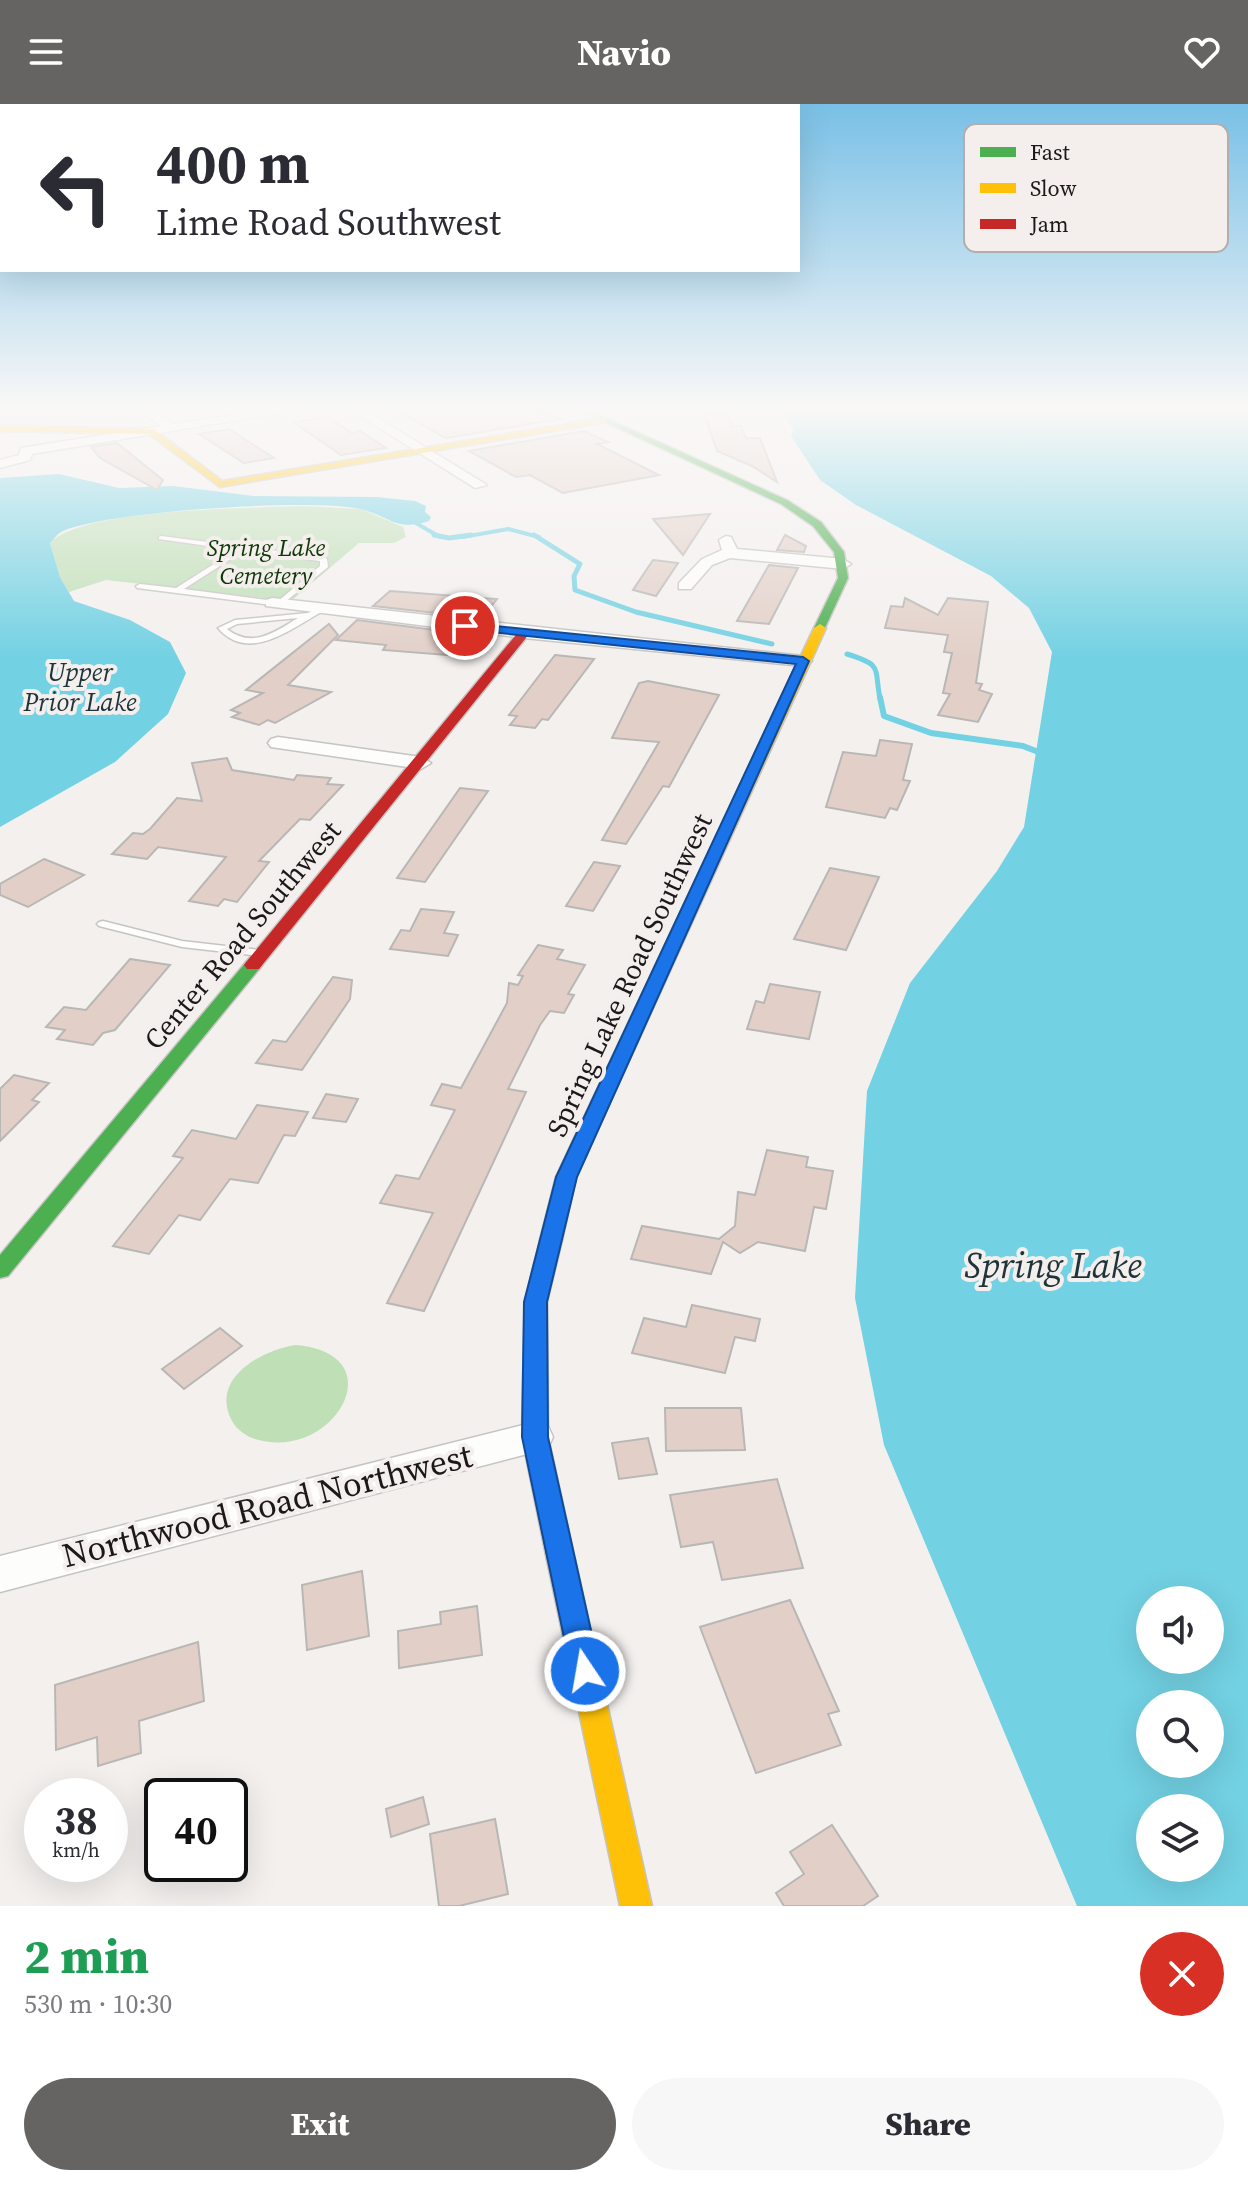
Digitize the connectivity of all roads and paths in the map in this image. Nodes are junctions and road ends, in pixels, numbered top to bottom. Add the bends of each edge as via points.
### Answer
1 (757, 491) edge
2 (161, 538) dead end
3 (243, 548) junction
4 (843, 564) junction
5 (140, 586) dead end
6 (685, 586) dead end
7 (177, 591) junction
8 (276, 603) junction
9 (315, 612) junction
10 (524, 633) junction
11 (803, 661) junction
12 (278, 743) dead end
13 (421, 763) junction
14 (103, 924) dead end
15 (263, 953) junction
16 (0, 1270) edge
17 (535, 1437) junction
18 (0, 1574) edge
19 (636, 1906) edge

1 - 4 street via 814,520 836,541
2 - 3 lane
3 - 7 lane
3 - 8 lane via 323,559 324,567
4 - 6 street via 727,546
4 - 11 street, Spring Lake Road Southwest via 843,578
5 - 7 lane
7 - 8 lane
8 - 9 street
9 - 9 lane via 256,641 233,637 222,628
9 - 10 street
10 - 11 street
10 - 13 street, Center Road Southwest
11 - 17 street, Spring Lake Road Southwest via 566,1177 536,1302
12 - 13 street
13 - 15 street, Center Road Southwest
14 - 15 lane via 182,944
15 - 16 street, Center Road Southwest
17 - 18 street, Northwood Road Northwest
17 - 19 street, Spring Lake Road Southwest

